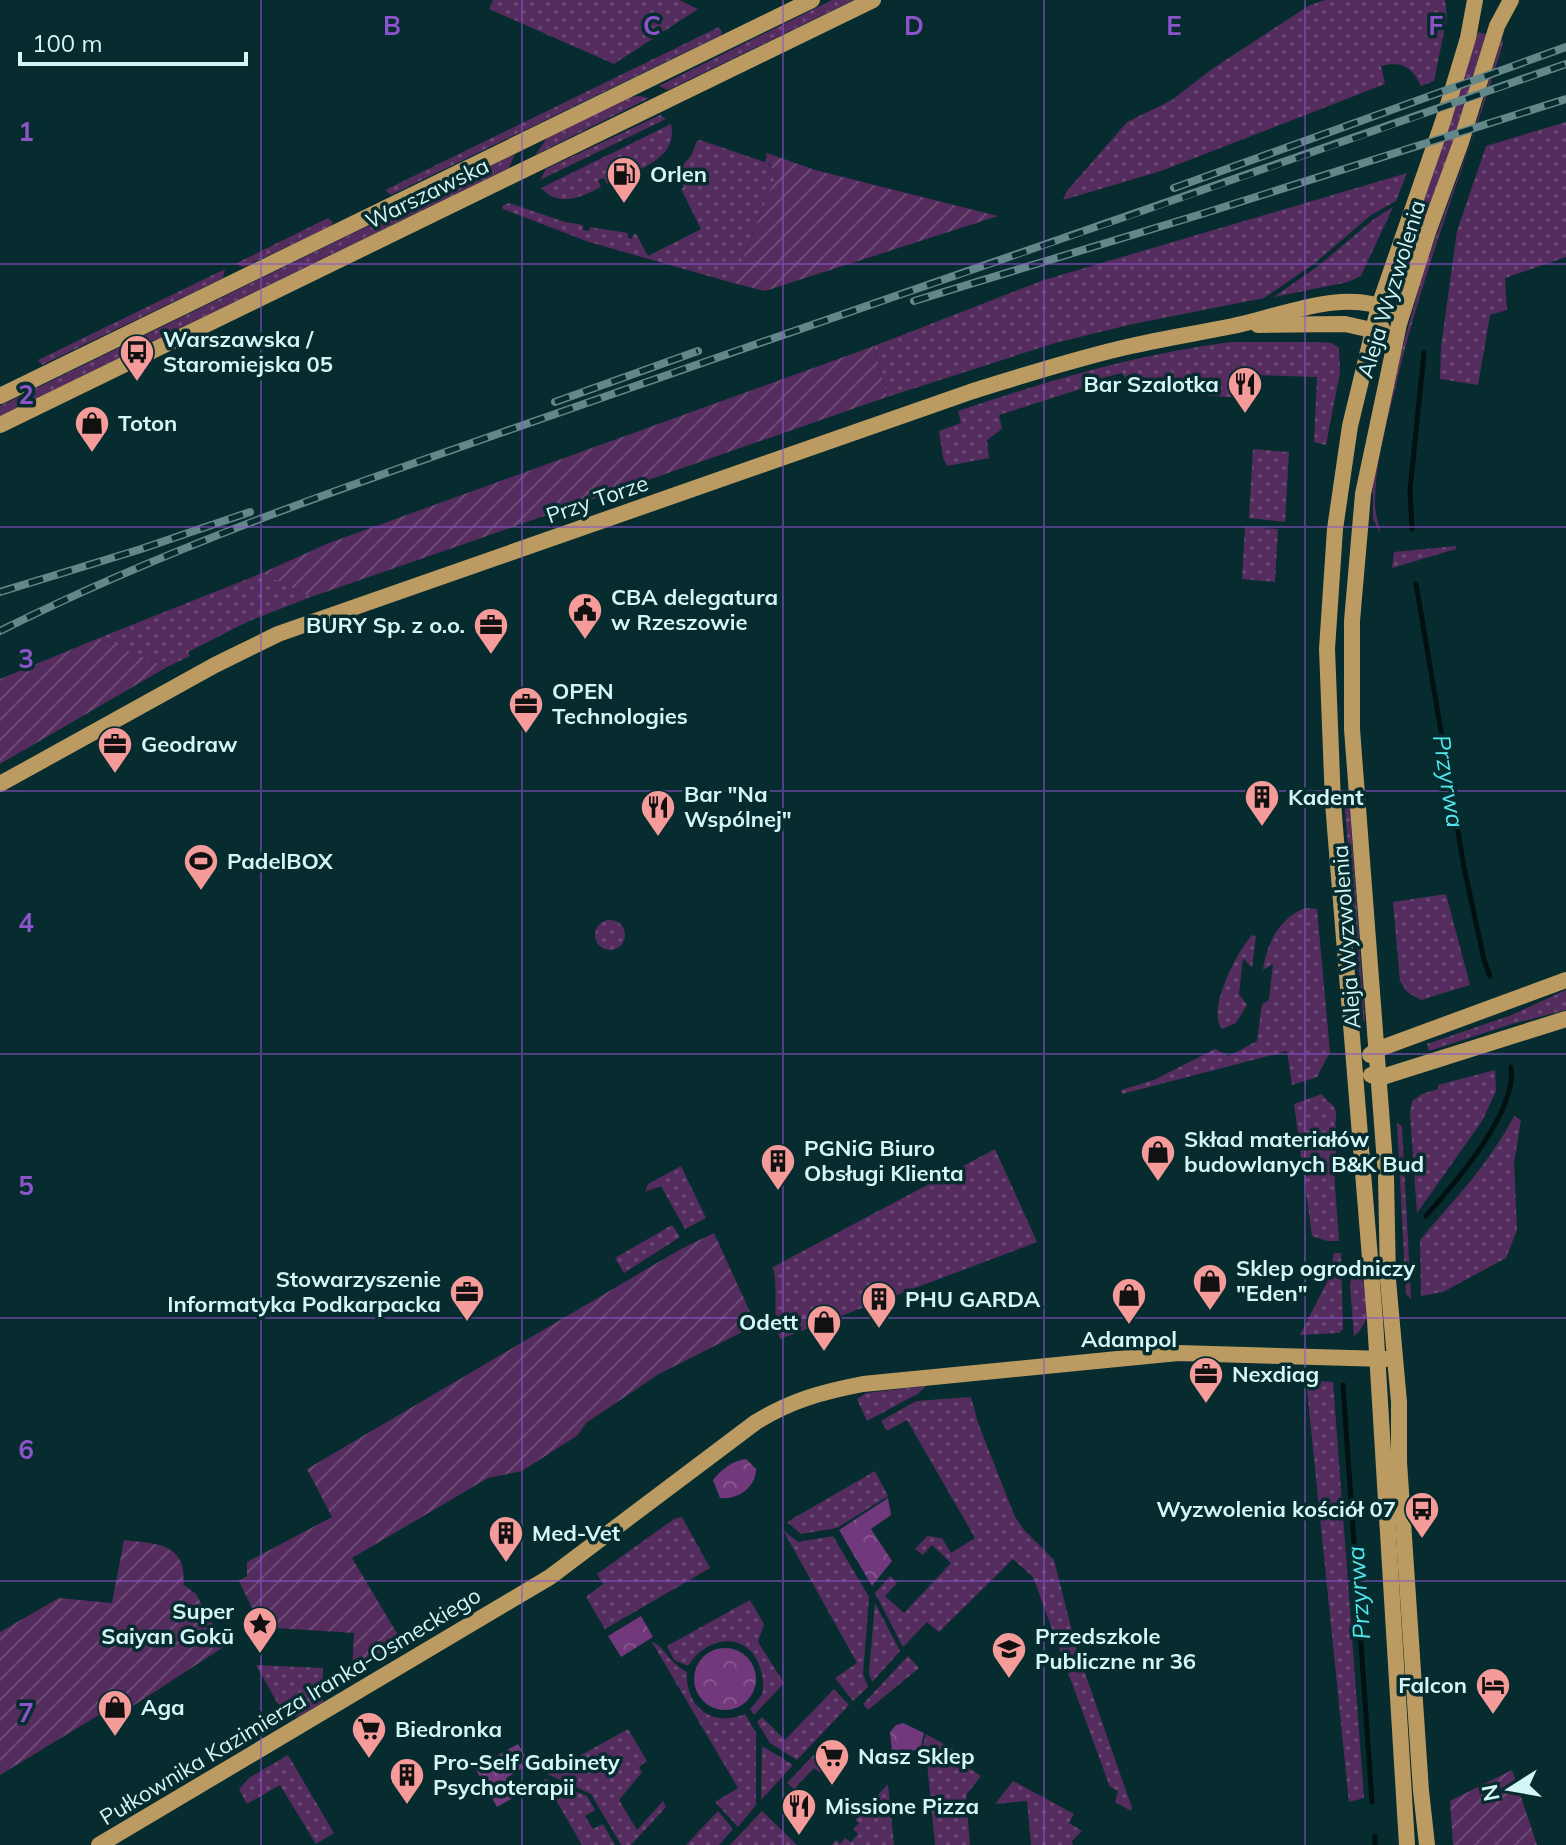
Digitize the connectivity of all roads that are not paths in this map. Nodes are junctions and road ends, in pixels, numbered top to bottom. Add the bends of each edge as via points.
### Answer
1 (812, 0) edge
2 (873, 0) edge
3 (1475, 0) edge
4 (1511, 0) edge
5 (639, 84) junction
6 (670, 99) junction
7 (533, 136) junction
8 (521, 171) junction
9 (1379, 306) junction
10 (1399, 324) junction
11 (1236, 326) junction
12 (1372, 330) junction
13 (0, 396) edge
14 (0, 425) edge
15 (0, 784) edge
16 (1566, 980) edge
17 (1566, 1019) edge
18 (1376, 1050) junction
19 (1355, 1070) junction
20 (1379, 1078) junction
21 (1386, 1359) junction
22 (99, 1845) edge
23 (1407, 1845) edge
24 (1427, 1845) edge

1 - 5 main road, Warszawska
2 - 6 main road, Warszawska
3 - 9 main road, Aleja Wyzwolenia via 1443,121
4 - 10 main road, Aleja Wyzwolenia via 1497,26
5 - 6 main road
5 - 7 main road, Warszawska
6 - 8 main road, Warszawska
7 - 8 main road
7 - 13 main road, Warszawska
8 - 14 main road, Warszawska
9 - 10 main road
9 - 11 main road, Przy Torze via 1349,301
9 - 12 main road, Aleja Wyzwolenia
10 - 12 main road, Przy Torze
10 - 18 main road, Aleja Wyzwolenia via 1363,494 1351,639 1352,729
11 - 12 main road, Przy Torze via 1345,324
11 - 15 main road, Przy Torze via 1085,357 973,391 278,634
12 - 19 main road, Aleja Wyzwolenia via 1341,487 1327,649 1333,803
16 - 18 main road
17 - 20 main road
18 - 19 main road
18 - 20 main road, Aleja Wyzwolenia
19 - 20 main road
19 - 21 main road, Aleja Wyzwolenia
20 - 21 main road, Aleja Wyzwolenia via 1386,1176
21 - 22 main road, Pułkownika Kazimierza Iranka-Osmeckiego via 1178,1353 863,1384 783,1405 550,1577
21 - 23 main road, Aleja Wyzwolenia
21 - 24 main road, Aleja Wyzwolenia

